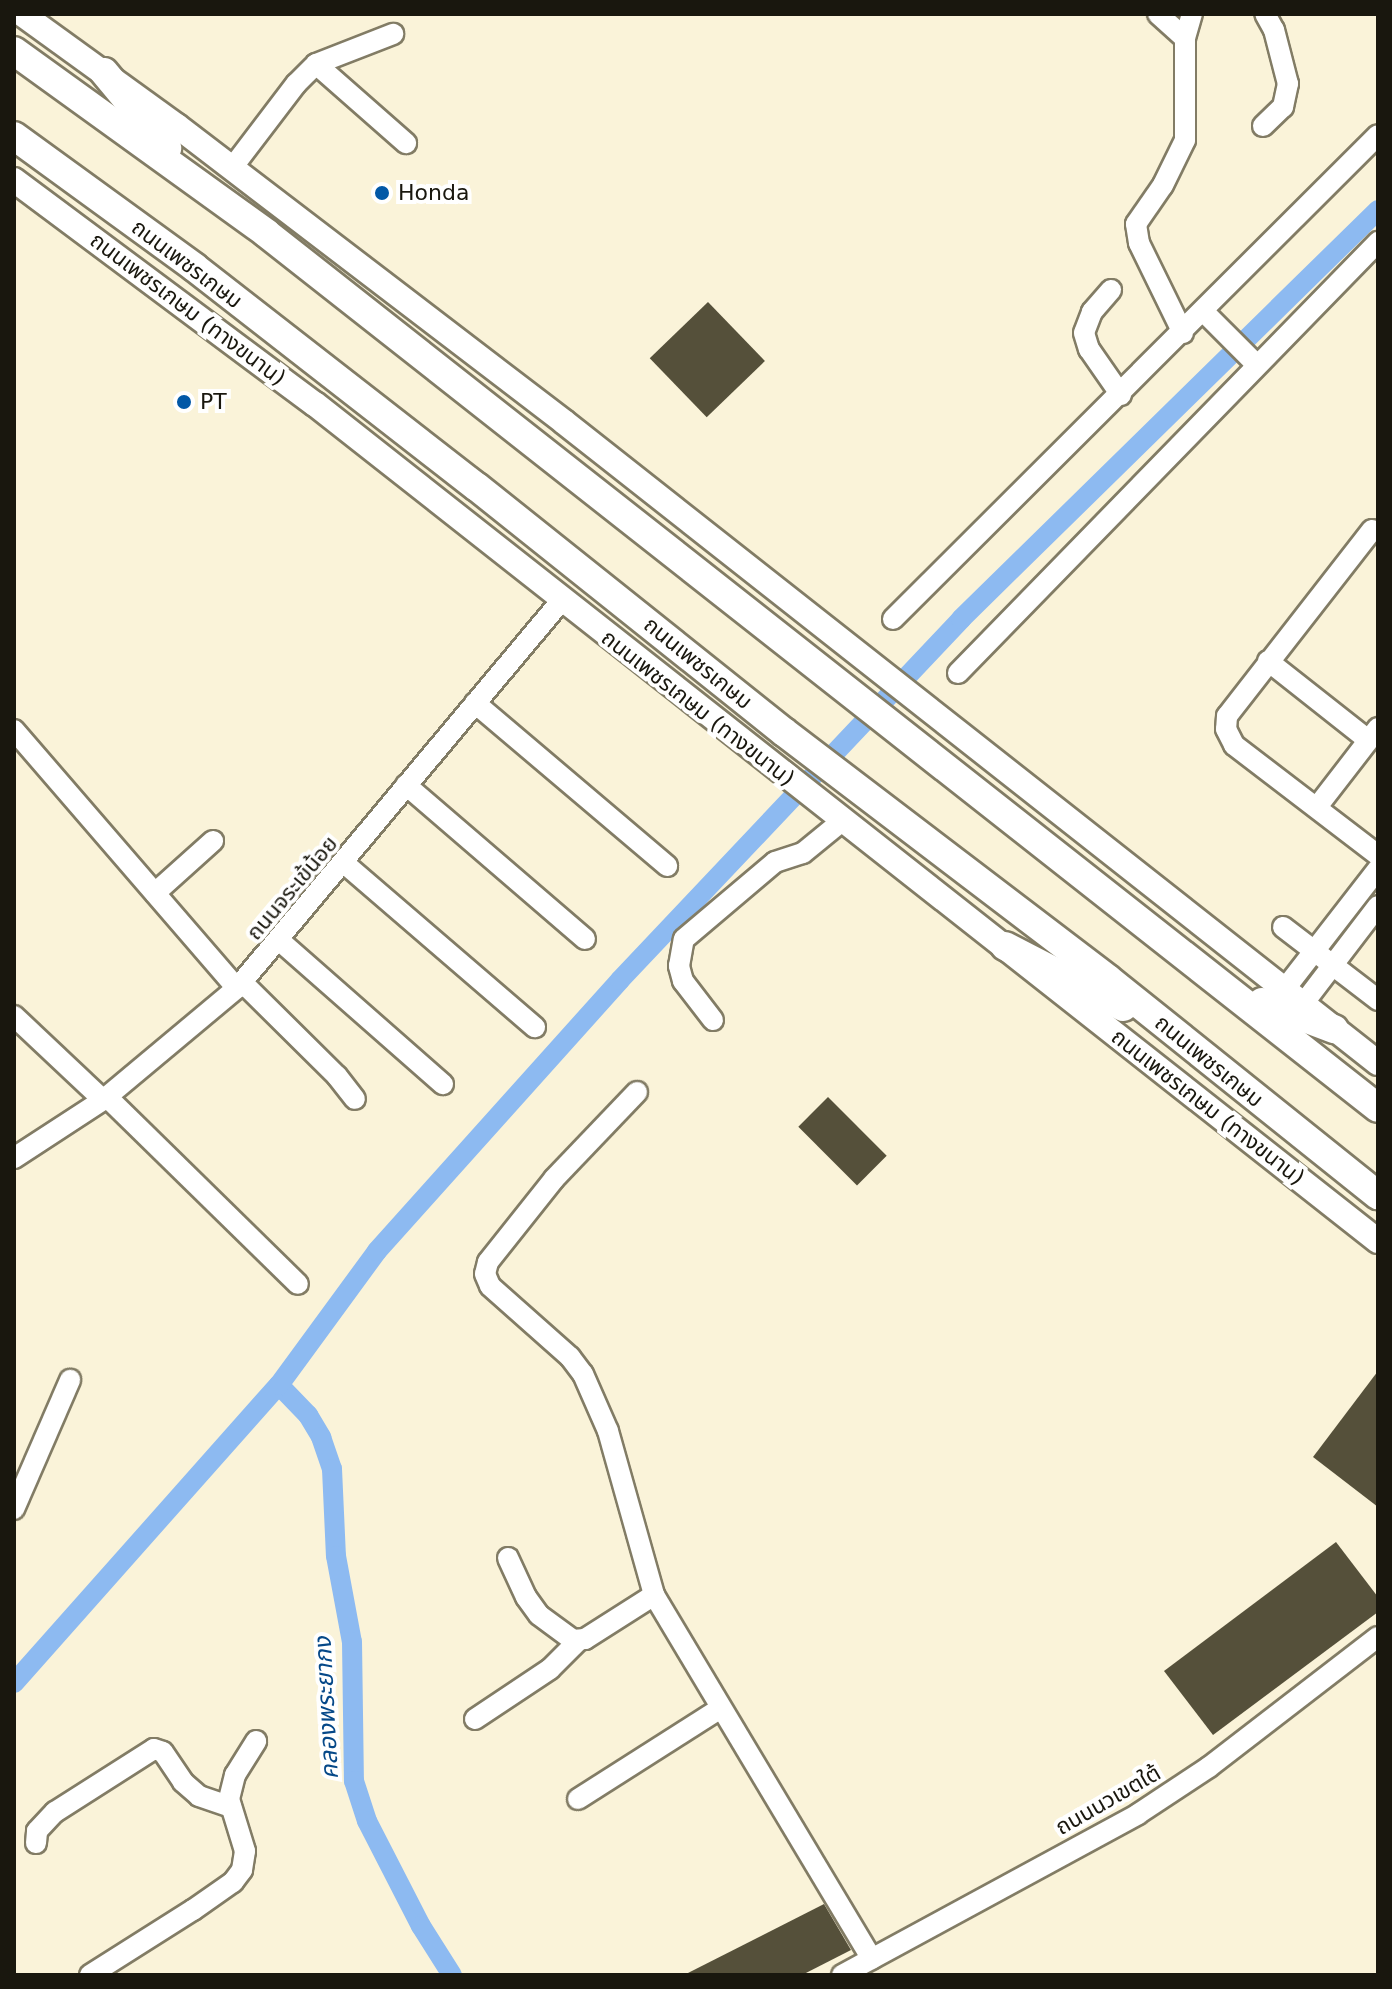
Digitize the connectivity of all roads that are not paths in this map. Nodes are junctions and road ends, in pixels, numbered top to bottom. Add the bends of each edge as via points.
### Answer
1 (22, 14) edge
2 (1158, 14) edge
3 (1192, 14) edge
4 (1265, 14) edge
5 (393, 34) dead end
6 (1185, 38) junction
7 (14, 51) edge
8 (316, 64) junction
9 (104, 72) junction
10 (1263, 126) dead end
11 (1378, 135) edge
12 (14, 136) edge
13 (406, 143) dead end
14 (232, 168) junction
15 (14, 180) edge
16 (194, 181) junction
17 (1378, 242) edge
18 (1111, 290) dead end
19 (1210, 318) junction
20 (1183, 333) junction
21 (1251, 359) junction
22 (1121, 395) junction
23 (1372, 530) dead end
24 (561, 601) junction
25 (893, 619) dead end
26 (1268, 661) junction
27 (958, 673) dead end
28 (475, 703) junction
29 (14, 730) edge
30 (1373, 734) edge
31 (406, 785) junction
32 (1317, 807) junction
33 (838, 818) junction
34 (213, 841) dead end
35 (1378, 855) edge
36 (344, 863) junction
37 (667, 866) dead end
38 (1378, 869) edge
39 (155, 893) junction
40 (1378, 906) edge
41 (1283, 927) dead end
42 (585, 939) dead end
43 (280, 941) junction
44 (1005, 946) junction
45 (1314, 951) junction
46 (1333, 965) junction
47 (1221, 983) junction
48 (240, 985) junction
49 (1293, 997) junction
50 (1378, 1000) edge
51 (14, 1016) edge
52 (713, 1020) dead end
53 (1161, 1022) junction
54 (535, 1027) dead end
55 (1334, 1029) junction
56 (1378, 1063) edge
57 (443, 1084) dead end
58 (637, 1092) dead end
59 (105, 1099) junction
60 (355, 1099) dead end
61 (1378, 1108) edge
62 (14, 1158) edge
63 (1378, 1195) edge
64 (1378, 1241) edge
65 (298, 1284) dead end
66 (70, 1380) dead end
67 (14, 1509) edge
68 (508, 1558) dead end
69 (654, 1595) junction
70 (1378, 1637) edge
71 (578, 1641) junction
72 (721, 1708) junction
73 (475, 1719) dead end
74 (256, 1741) dead end
75 (578, 1799) dead end
76 (231, 1807) junction
77 (36, 1843) dead end
78 (872, 1959) junction
79 (90, 1975) edge
80 (842, 1975) edge

1 - 9 main road
2 - 6 street
3 - 6 street
4 - 10 street via 1288,84 1283,107
5 - 8 street
6 - 20 street via 1185,140 1170,174 1136,224 1139,243
7 - 16 highway
8 - 13 street
8 - 14 street
9 - 14 main road
9 - 16 highway
11 - 19 street
12 - 53 highway, ถนนเพชรเกษม via 231,296
14 - 49 main road
15 - 24 main road, ถนนเพชรเกษม (ทางขนาน) via 315,404
16 - 47 highway
17 - 21 street
18 - 22 street via 1092,312 1084,333 1099,366
19 - 20 street
19 - 21 street
20 - 22 street
21 - 27 street
22 - 25 street
23 - 26 street
24 - 28 street, ถนนจระเข้น้อย
24 - 33 main road, ถนนเพชรเกษม (ทางขนาน)
26 - 30 street
26 - 32 street via 1227,716 1226,729 1234,745
28 - 31 street, ถนนจระเข้น้อย
28 - 37 street
29 - 39 street
30 - 32 street
31 - 36 street, ถนนจระเข้น้อย
31 - 42 street
32 - 35 street
33 - 44 main road, ถนนเพชรเกษม (ทางขนาน)
33 - 52 street via 803,853 775,862 684,939 679,966 683,981
34 - 39 street
36 - 43 street, ถนนจระเข้น้อย
36 - 54 street
38 - 45 street
39 - 48 street
40 - 46 street
41 - 45 street
43 - 48 street, ถนนจระเข้น้อย
43 - 57 street
44 - 53 highway
44 - 64 main road, ถนนเพชรเกษม (ทางขนาน)
45 - 46 street
45 - 49 street
46 - 49 street
46 - 50 street
47 - 55 highway
47 - 61 highway
48 - 59 street, ถนนจระเข้น้อย
48 - 60 street
49 - 55 main road
51 - 59 street
53 - 63 highway, ถนนเพชรเกษม
55 - 56 main road
58 - 69 street via 554,1179 488,1262 485,1274 490,1286 583,1374 608,1431
59 - 62 street, ถนนจระเข้น้อย
59 - 65 street
66 - 67 street
68 - 71 street via 539,1615
69 - 71 street
69 - 72 street
70 - 78 street, ถนนนวเขตใต้ via 1209,1767 1138,1814
71 - 73 street via 550,1669
72 - 75 street
72 - 78 street
74 - 76 street via 235,1775
76 - 77 street via 199,1796 163,1752 154,1749 55,1812 37,1831
76 - 79 street via 245,1851 242,1870 233,1882
78 - 80 street, ถนนนวเขตใต้

